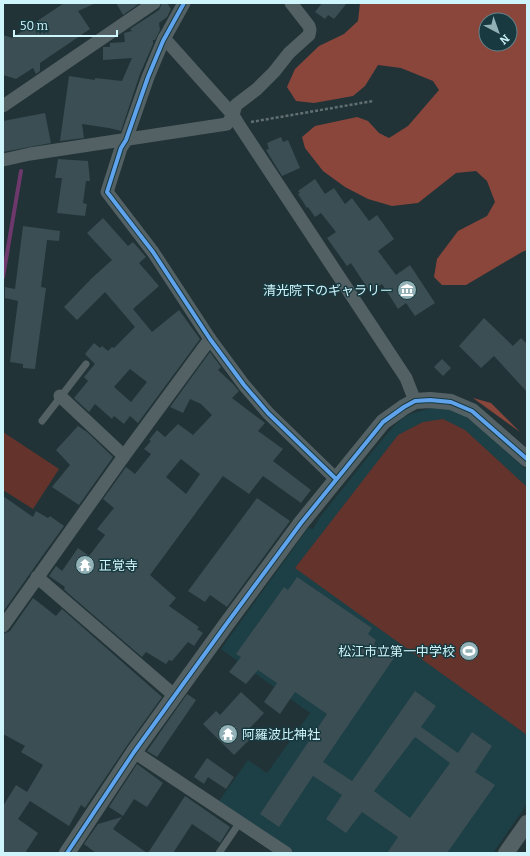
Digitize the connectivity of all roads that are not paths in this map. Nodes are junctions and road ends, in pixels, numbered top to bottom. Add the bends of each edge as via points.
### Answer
1 (154, 3) edge
2 (184, 3) edge
3 (290, 3) edge
4 (164, 38) junction
5 (3, 106) edge
6 (233, 115) junction
7 (126, 140) junction
8 (3, 160) edge
9 (210, 338) junction
10 (86, 364) dead end
11 (60, 396) junction
12 (415, 401) junction
13 (42, 421) dead end
14 (124, 456) junction
15 (527, 459) edge
16 (336, 479) junction
17 (37, 577) junction
18 (3, 626) edge
19 (175, 696) junction
20 (134, 752) junction
21 (240, 822) junction
22 (527, 823) edge
23 (67, 853) edge
24 (219, 853) edge
25 (286, 853) edge
26 (506, 853) edge

1 - 5 street
2 - 4 street
3 - 6 street via 309,26 308,35 257,89 236,105
4 - 6 street
4 - 7 street
6 - 7 street via 228,124
6 - 12 street via 406,378
7 - 8 street
7 - 9 street via 107,192 153,252
9 - 14 street
9 - 16 street via 254,398
10 - 11 lane
11 - 13 lane
11 - 14 street
12 - 15 street via 451,402 472,411
12 - 16 street via 382,422
14 - 17 street
16 - 19 street
17 - 18 street
17 - 19 street
19 - 20 street
20 - 21 street
20 - 23 street
21 - 24 lane
21 - 25 street
22 - 26 street

